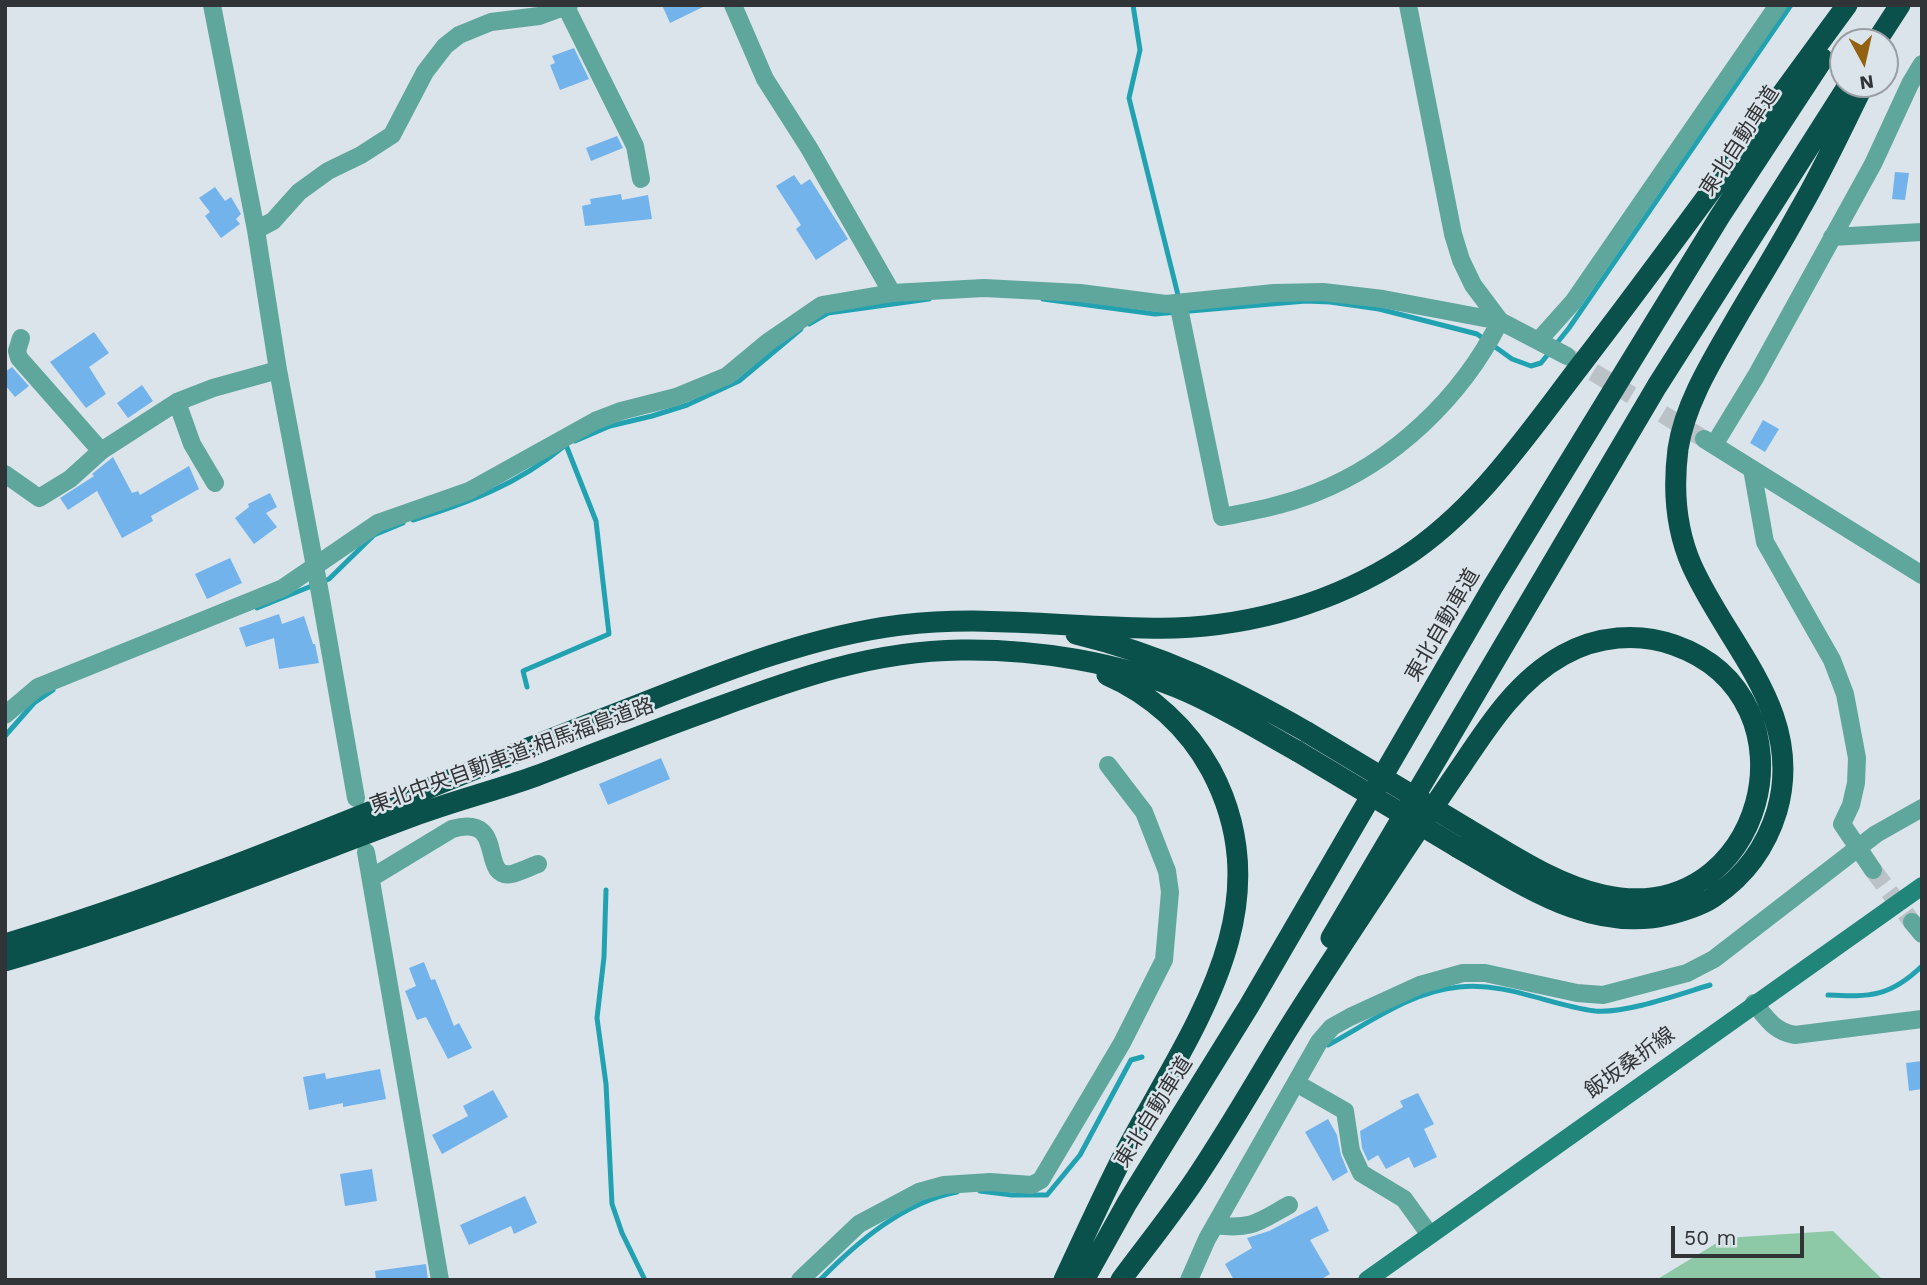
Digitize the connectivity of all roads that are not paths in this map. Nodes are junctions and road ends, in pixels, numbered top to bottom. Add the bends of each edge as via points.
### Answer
1 (212, 5) edge
2 (733, 5) edge
3 (1408, 5) edge
4 (1778, 5) edge
5 (1847, 5) edge
6 (1860, 5) edge
7 (1902, 5) edge
8 (567, 6) edge
9 (1886, 28) edge
10 (1892, 28) edge
11 (1922, 64) edge
12 (1840, 98) edge
13 (1857, 98) edge
14 (641, 179) dead end
15 (256, 230) junction
16 (1922, 232) edge
17 (1832, 237) junction
18 (892, 293) junction
19 (1180, 309) junction
20 (1500, 321) junction
21 (21, 338) dead end
22 (278, 370) junction
23 (177, 402) junction
24 (102, 451) junction
25 (1752, 469) junction
26 (5, 474) edge
27 (215, 483) dead end
28 (1922, 575) edge
29 (318, 579) junction
30 (1030, 623) junction
31 (1045, 655) junction
32 (5, 715) edge
33 (1108, 765) dead end
34 (356, 798) dead end
35 (1922, 808) edge
36 (1462, 838) junction
37 (1858, 850) junction
38 (366, 852) dead end
39 (538, 864) dead end
40 (1873, 870) tunnel mouth
41 (370, 878) junction
42 (1922, 886) edge
43 (5, 944) edge
44 (5, 961) edge
45 (1754, 1003) junction
46 (1922, 1019) edge
47 (1296, 1083) junction
48 (1289, 1205) dead end
49 (1215, 1225) junction
50 (1430, 1235) junction
51 (440, 1280) edge
52 (800, 1280) edge
53 (1064, 1280) edge
54 (1084, 1280) edge
55 (1120, 1280) edge
56 (1189, 1280) edge
57 (1367, 1280) edge

1 - 15 street
2 - 18 street via 765,79
3 - 20 street via 1453,234 1473,285
4 - 20 street via 1573,302 1553,347
5 - 30 highway via 1635,294 1494,476 1435,535 1368,578 1329,596 1254,619 1176,628
6 - 54 highway, 東北自動車道 via 1720,216 1492,588
7 - 9 highway
7 - 10 highway
8 - 14 street via 635,146
8 - 15 street via 539,16 491,22 459,34 425,72 392,135 328,171 299,192 273,221
11 - 17 street via 1874,164
12 - 55 highway via 1657,386 1254,1066
13 - 36 highway via 1801,208 1712,360 1679,447 1676,481 1682,538 1698,576 1773,708 1781,739 1783,770 1772,829 1749,865 1712,899 1656,918 1626,920 1568,907 1537,893
15 - 22 street
16 - 17 street
17 - 25 street via 1756,376 1709,442
18 - 19 street via 984,288 1080,293
18 - 29 street via 822,305 727,376 595,421 469,491 378,523
19 - 20 street via 1274,293 1323,292
19 - 20 street via 1222,517 1315,493 1380,459 1466,378
21 - 24 street via 19,358
22 - 23 street
22 - 29 street
23 - 24 street
23 - 27 street via 192,444
24 - 26 street via 39,498
25 - 28 street
25 - 37 street via 1765,542 1832,660 1845,694 1857,758 1856,783 1842,824
29 - 32 street via 282,588 38,687
29 - 34 street
30 - 36 highway, bridge via 1105,641 1182,667 1251,700 1307,732
30 - 43 highway, 東北中央自動車道;相馬福島道路 via 904,625 793,648 132,902
31 - 36 highway, bridge via 1155,679 1221,708
31 - 44 highway, 東北中央自動車道;相馬福島道路 via 917,652 806,675 531,778
31 - 53 highway via 1120,681 1164,711 1186,733 1204,758 1231,816 1239,879 1228,943 1209,998 1119,1163
33 - 52 street via 1144,812 1167,871 1170,892 1164,960 1122,1043 1041,1180 1032,1185 944,1185 919,1192 859,1224
35 - 37 street via 1876,834
36 - 55 highway via 1606,896 1652,897 1680,890 1721,864 1750,825 1761,773 1750,714 1734,686 1712,665 1660,640 1602,640 1572,650 1525,682 1448,785 1191,1185
37 - 40 street
37 - 47 street via 1714,959 1687,973 1603,995 1485,973 1440,977 1332,1027
38 - 41 street
39 - 41 street via 509,875 500,872 483,831 465,825 452,828
41 - 51 street
42 - 45 main road, 飯坂桑折線
45 - 46 street via 1782,1033 1796,1035
45 - 50 main road, 飯坂桑折線
47 - 49 street
47 - 50 street via 1345,1111 1351,1151 1361,1173 1404,1199
48 - 49 street via 1252,1225
49 - 56 street
50 - 57 main road, 飯坂桑折線

